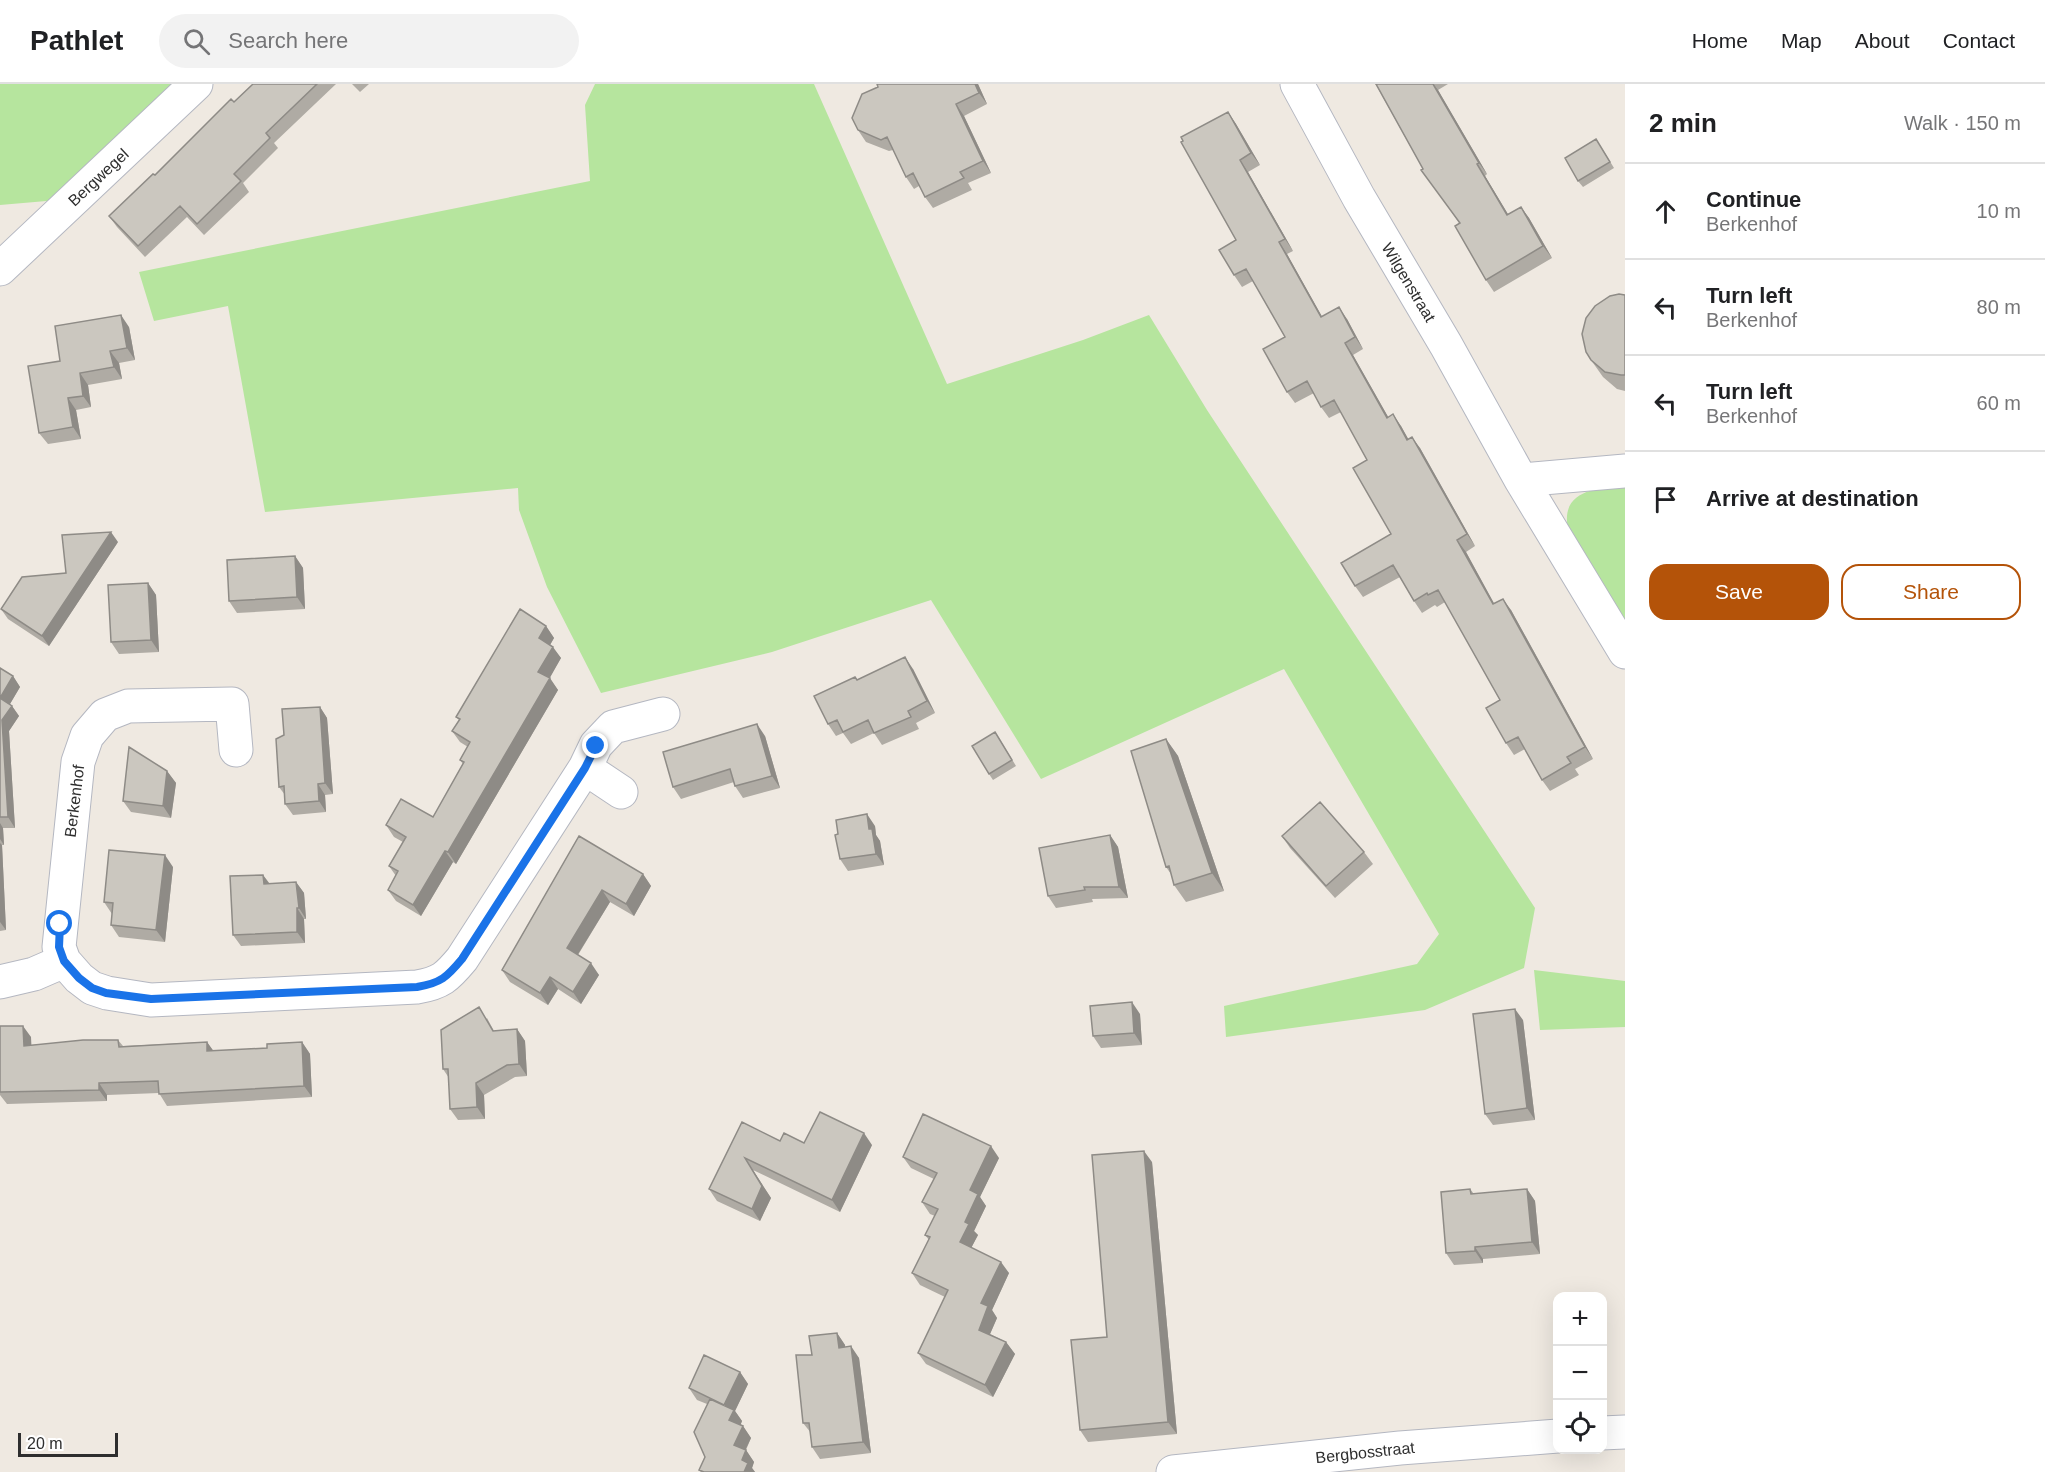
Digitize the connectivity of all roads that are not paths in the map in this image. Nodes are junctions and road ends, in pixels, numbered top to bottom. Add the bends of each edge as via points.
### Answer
1 (196, 84) edge
2 (1297, 84) edge
3 (0, 269) edge
4 (1625, 471) edge
5 (1521, 480) junction
6 (1625, 652) edge
7 (663, 714) dead end
8 (236, 750) dead end
9 (585, 768) junction
10 (621, 792) dead end
11 (64, 961) junction
12 (0, 982) edge
13 (1625, 1432) edge
14 (1607, 1433) edge
15 (1553, 1436) edge
16 (1173, 1472) edge

1 - 3 street, Bergwegel
2 - 5 street, Wilgenstraat
4 - 5 street
5 - 6 street, Wilgenstraat
7 - 9 street via 613,727 596,746
8 - 11 street, Berkenhof via 232,704 128,706 105,715 87,736 78,762 60,924 59,947
9 - 10 street
9 - 11 street via 462,959 448,976 434,984 151,999 92,988
11 - 12 street
13 - 14 street
15 - 16 street, Bergbosstraat

